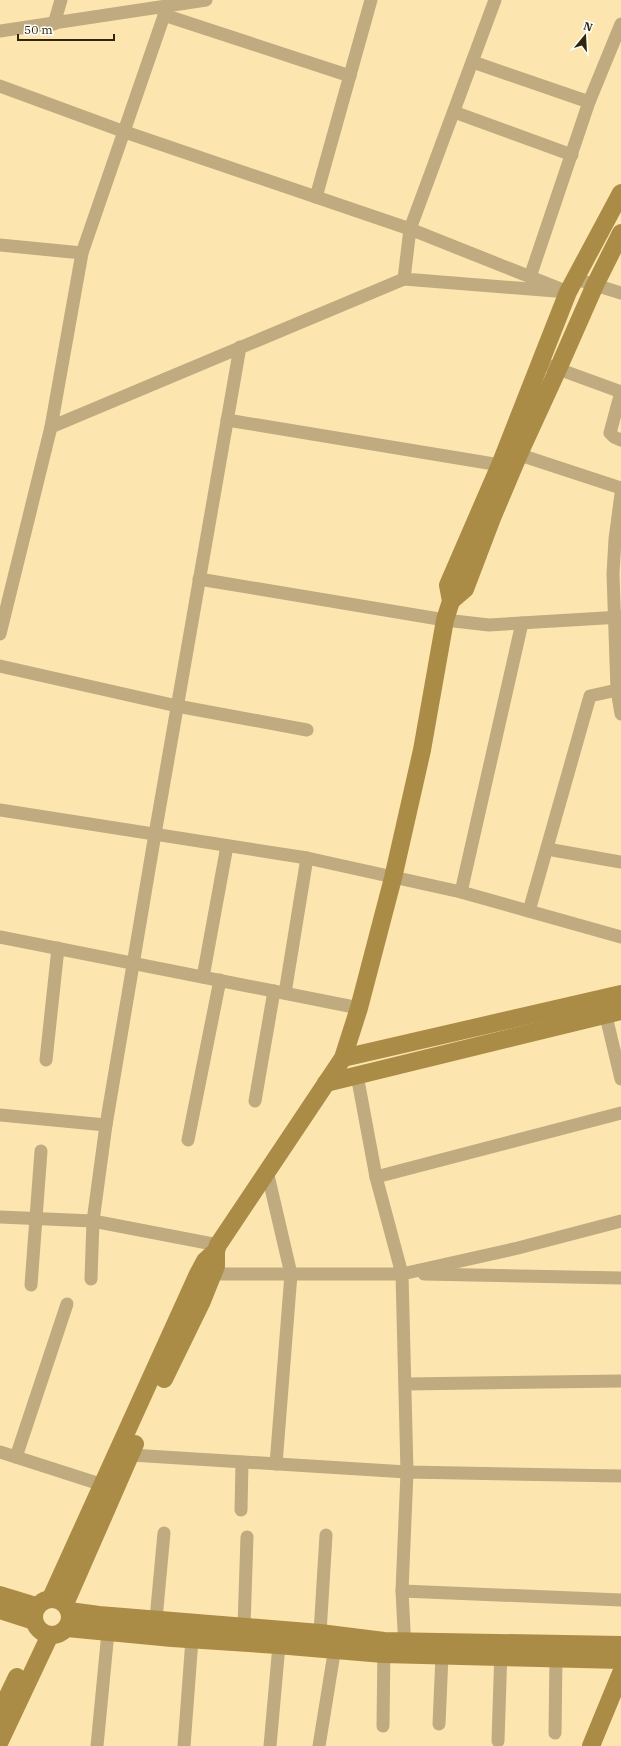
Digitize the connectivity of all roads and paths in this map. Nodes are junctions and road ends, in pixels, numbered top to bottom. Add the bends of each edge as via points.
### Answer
1 (61, 0) edge
2 (206, 0) edge
3 (371, 0) edge
4 (495, 0) edge
5 (139, 6) edge
6 (166, 11) junction
7 (54, 24) junction
8 (621, 24) edge
9 (0, 31) edge
10 (473, 62) junction
11 (350, 76) junction
12 (1, 91) edge
13 (589, 102) junction
14 (454, 112) junction
15 (125, 132) junction
16 (572, 155) junction
17 (621, 193) edge
18 (316, 197) junction
19 (410, 229) junction
20 (621, 233) edge
21 (0, 246) edge
22 (82, 253) junction
23 (530, 277) junction
24 (404, 278) junction
25 (572, 285) junction
26 (595, 285) junction
27 (621, 293) edge
28 (240, 348) junction
29 (540, 363) junction
30 (558, 369) junction
31 (621, 392) edge
32 (228, 420) junction
33 (51, 428) junction
34 (621, 440) edge
35 (508, 456) junction
36 (621, 488) edge
37 (621, 494) edge
38 (199, 579) junction
39 (618, 617) edge
40 (445, 620) junction
41 (522, 623) junction
42 (0, 634) edge
43 (0, 666) edge
44 (619, 690) edge
45 (177, 706) junction
46 (621, 714) edge
47 (307, 730) dead end
48 (0, 810) edge
49 (155, 834) junction
50 (227, 846) junction
51 (547, 849) junction
52 (307, 858) junction
53 (621, 862) edge
54 (393, 878) junction
55 (460, 892) junction
56 (530, 911) junction
57 (0, 937) edge
58 (621, 937) edge
59 (58, 948) junction
60 (133, 963) junction
61 (203, 977) junction
62 (220, 980) junction
63 (280, 992) junction
64 (621, 994) edge
65 (359, 1008) junction
66 (609, 1008) edge
67 (343, 1058) junction
68 (46, 1060) dead end
69 (357, 1075) junction
70 (621, 1079) edge
71 (326, 1083) junction
72 (255, 1101) dead end
73 (621, 1113) edge
74 (0, 1115) edge
75 (106, 1125) junction
76 (188, 1140) dead end
77 (41, 1151) dead end
78 (267, 1171) junction
79 (376, 1177) junction
80 (0, 1217) edge
81 (35, 1218) junction
82 (93, 1221) junction
83 (621, 1221) edge
84 (217, 1248) junction
85 (205, 1274) junction
86 (291, 1274) junction
87 (402, 1274) junction
88 (621, 1278) edge
89 (91, 1279) dead end
90 (32, 1285) dead end
91 (67, 1304) dead end
92 (621, 1381) edge
93 (406, 1384) junction
94 (0, 1452) edge
95 (131, 1455) junction
96 (16, 1457) junction
97 (242, 1462) junction
98 (276, 1464) junction
99 (407, 1472) junction
100 (621, 1476) edge
101 (104, 1484) junction
102 (241, 1510) dead end
103 (164, 1533) dead end
104 (326, 1535) dead end
105 (247, 1537) dead end
106 (402, 1591) junction
107 (0, 1594) edge
108 (621, 1600) edge
109 (0, 1610) edge
110 (51, 1617) junction
111 (156, 1619) junction
112 (244, 1626) junction
113 (108, 1632) junction
114 (192, 1639) junction
115 (331, 1639) junction
116 (279, 1645) junction
117 (621, 1645) edge
118 (383, 1648) junction
119 (405, 1649) junction
120 (501, 1650) junction
121 (442, 1656) junction
122 (556, 1658) junction
123 (621, 1660) edge
124 (621, 1673) edge
125 (1, 1708) edge
126 (439, 1724) dead end
127 (383, 1726) dead end
128 (555, 1732) dead end
129 (0, 1741) edge
130 (498, 1741) dead end
131 (97, 1746) edge
132 (184, 1746) edge
133 (270, 1746) edge
134 (323, 1746) edge
135 (591, 1746) edge

1 - 7 street
2 - 6 street
3 - 11 street
4 - 10 street
5 - 6 street
5 - 7 street
6 - 11 street
6 - 15 street
7 - 9 street
8 - 13 street
10 - 13 street
10 - 14 street
11 - 18 street
12 - 15 street
13 - 16 street
14 - 16 street
14 - 19 street
15 - 18 street
15 - 22 street
16 - 23 street
17 - 25 street
18 - 19 street
19 - 23 street
19 - 24 street
20 - 26 street
21 - 22 street
22 - 33 street
23 - 25 street
24 - 25 street
24 - 28 street
25 - 26 street
25 - 29 street
26 - 27 street
26 - 30 street
28 - 32 street
28 - 33 street
29 - 30 street
29 - 35 street
30 - 31 street
30 - 35 street
31 - 34 street via 610,433
32 - 35 street
32 - 38 street
33 - 42 street
35 - 36 street
35 - 40 street via 448,585 451,601
37 - 39 street via 613,574
38 - 40 street
38 - 45 street
39 - 41 street
39 - 44 street
40 - 41 street via 489,624
40 - 54 street via 422,750
41 - 55 street
43 - 45 street
44 - 46 street
44 - 51 street via 590,696
45 - 47 street
45 - 49 street
48 - 49 street
49 - 50 street
49 - 60 street
50 - 52 street
50 - 61 street
51 - 53 street
51 - 56 street
52 - 54 street
52 - 63 street
54 - 55 street
54 - 65 street
55 - 56 street
56 - 58 street
57 - 59 street
59 - 60 street
59 - 68 street
60 - 61 street
60 - 75 street
61 - 62 street
62 - 63 street
62 - 76 street
63 - 65 street
63 - 72 street
64 - 66 street
65 - 67 street
66 - 67 street
66 - 69 street
66 - 70 street
67 - 71 street
69 - 71 street
69 - 79 street
71 - 78 street
73 - 79 street
74 - 75 street
75 - 82 street
77 - 81 street
78 - 84 street
78 - 86 street
79 - 87 street
80 - 81 street
81 - 82 street
81 - 90 street
82 - 84 street
82 - 89 street
83 - 87 street via 518,1248
84 - 85 street via 205,1261
85 - 86 street
85 - 95 street via 202,1301
85 - 101 street
86 - 87 street
86 - 98 street
87 - 88 street
87 - 93 street
91 - 96 street
92 - 93 street
93 - 99 street
94 - 96 street
95 - 97 street
95 - 110 street
96 - 101 street
97 - 98 street
97 - 102 street
98 - 99 street
99 - 100 street
99 - 106 street
101 - 110 street
103 - 111 street
104 - 115 street
105 - 112 street
106 - 108 street
106 - 119 street
107 - 110 street
109 - 110 street
110 - 111 street via 99,1615
110 - 113 street
110 - 125 street
110 - 129 street
111 - 112 street
112 - 115 street
113 - 114 street
113 - 131 street
114 - 116 street
114 - 132 street
115 - 116 street
115 - 118 street
115 - 134 street
116 - 133 street
117 - 120 street
118 - 119 street
118 - 127 street
119 - 120 street
119 - 121 street
120 - 121 street
120 - 122 street
120 - 130 street
121 - 126 street
122 - 123 street
122 - 128 street
124 - 135 street

